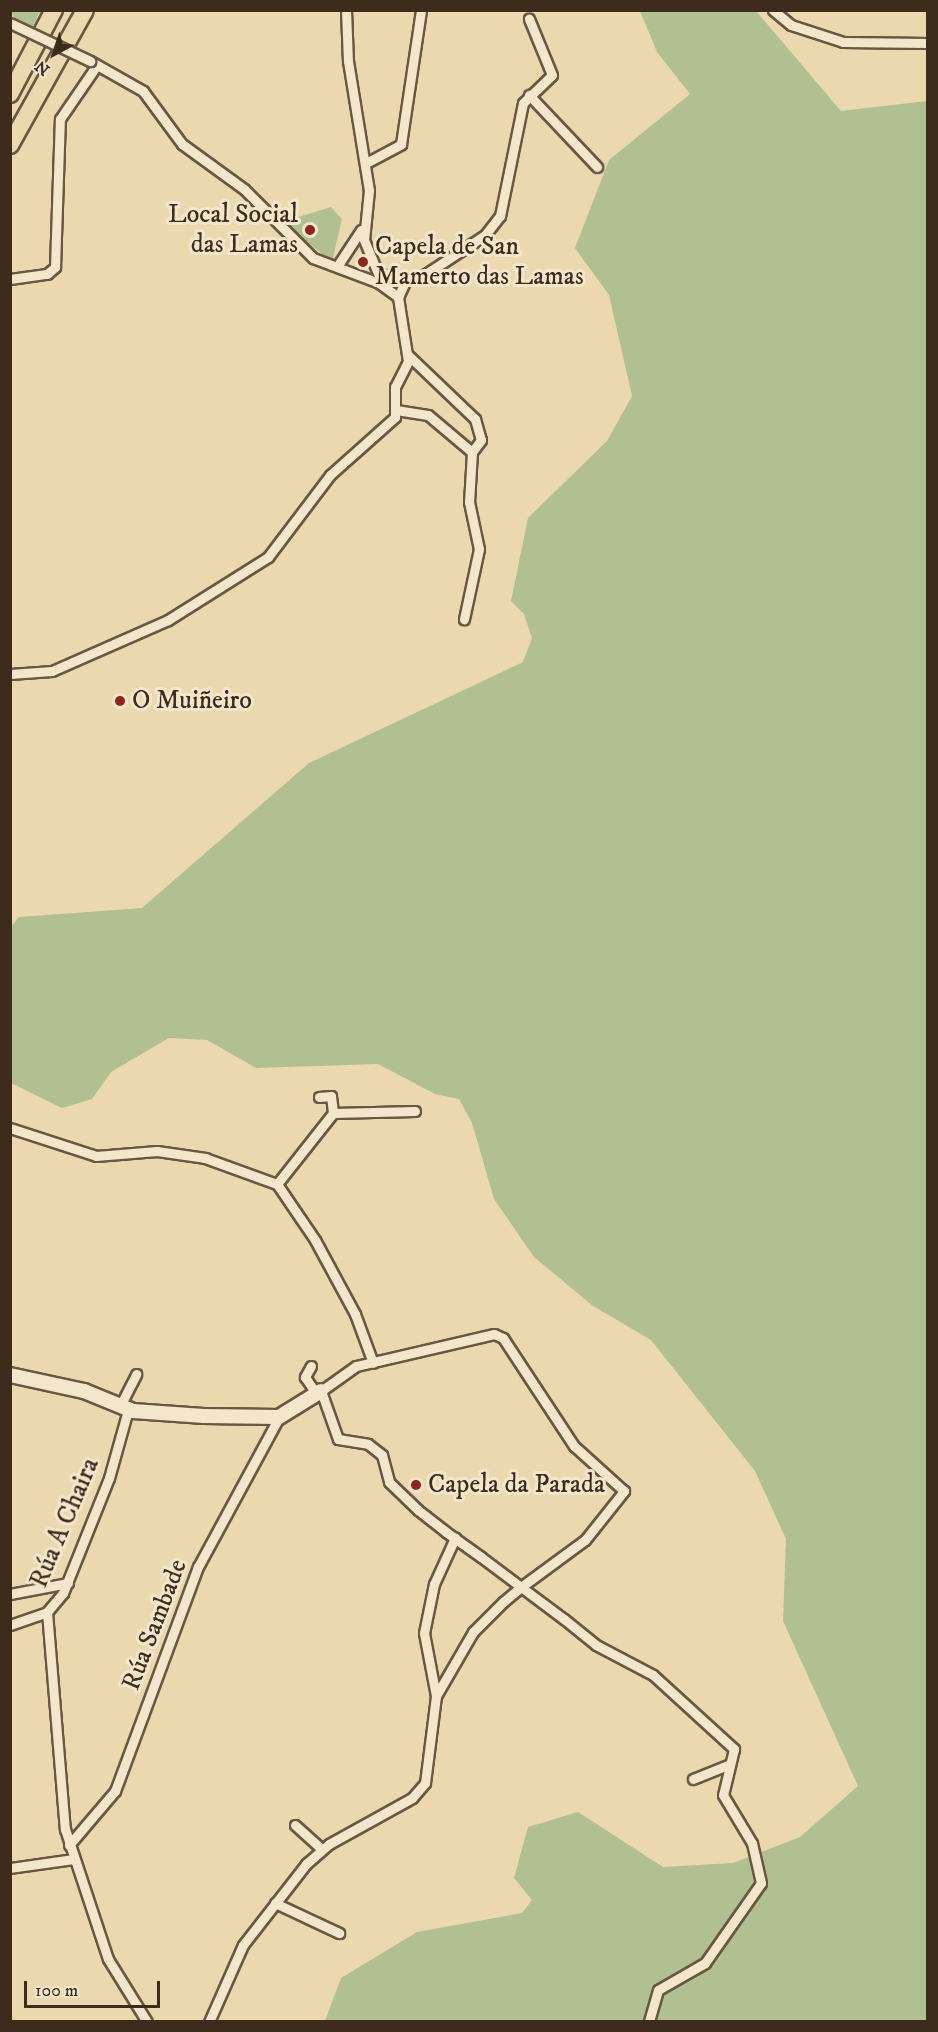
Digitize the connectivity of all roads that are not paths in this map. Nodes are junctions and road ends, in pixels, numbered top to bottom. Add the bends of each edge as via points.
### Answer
1 (54, 10) edge
2 (85, 10) edge
3 (346, 10) edge
4 (421, 10) edge
5 (773, 10) edge
6 (529, 19) dead end
7 (10, 23) edge
8 (927, 43) edge
9 (93, 63) junction
10 (10, 94) edge
11 (529, 95) junction
12 (10, 145) edge
13 (366, 163) junction
14 (597, 167) dead end
15 (363, 224) junction
16 (338, 265) junction
17 (10, 279) edge
18 (380, 279) junction
19 (406, 280) junction
20 (398, 297) junction
21 (408, 355) junction
22 (396, 410) junction
23 (472, 452) junction
24 (464, 619) dead end
25 (10, 675) edge
26 (319, 1097) dead end
27 (415, 1111) dead end
28 (333, 1113) junction
29 (10, 1128) edge
30 (276, 1184) junction
31 (373, 1364) junction
32 (311, 1366) dead end
33 (136, 1374) dead end
34 (10, 1375) edge
35 (318, 1392) junction
36 (124, 1408) junction
37 (279, 1417) junction
38 (455, 1538) junction
39 (68, 1583) junction
40 (521, 1587) junction
41 (10, 1594) edge
42 (47, 1612) junction
43 (10, 1625) edge
44 (435, 1696) junction
45 (728, 1765) junction
46 (693, 1779) dead end
47 (295, 1825) dead end
48 (69, 1845) junction
49 (322, 1849) junction
50 (74, 1859) junction
51 (10, 1868) edge
52 (275, 1903) junction
53 (339, 1934) dead end
54 (147, 2022) edge
55 (209, 2022) edge
56 (649, 2022) edge

1 - 10 highway
2 - 12 highway
3 - 13 street via 348,62
4 - 13 street via 401,144
5 - 8 street via 791,25 843,42
6 - 11 street via 552,75
7 - 9 street, bridge
9 - 16 street via 143,91 182,144 244,189 313,258
9 - 17 street via 60,119 55,267 47,274
11 - 14 street
11 - 19 street via 520,113 500,216 485,235 436,268
13 - 15 street
15 - 16 street
15 - 18 street via 368,252
16 - 18 street
18 - 19 street
18 - 20 street
19 - 20 street
20 - 21 street
21 - 22 street via 395,387
21 - 23 street via 475,419 482,440
22 - 23 street via 428,415
22 - 25 street via 390,423 330,475 281,542 248,571 168,620 52,670
23 - 24 street via 469,502 479,549
26 - 28 street via 331,1096
27 - 28 street
28 - 30 street
29 - 30 street via 96,1156 157,1151 211,1159
30 - 31 street via 315,1240 355,1314
31 - 35 street via 353,1367 336,1385
31 - 40 street via 500,1335 574,1446 624,1487 585,1540
32 - 35 street via 305,1377
33 - 36 street, Rúa A Chaira
34 - 36 street via 84,1391
35 - 37 street
35 - 38 street via 338,1439 368,1444 382,1455 389,1482
36 - 37 street
36 - 39 street, Rúa A Chaira via 109,1478
37 - 48 street, Rúa Sambade via 198,1567 115,1791
38 - 40 street
38 - 44 street via 434,1584 424,1633
39 - 41 street
39 - 42 street, Rúa A Chaira
40 - 44 street via 466,1642
40 - 45 street via 596,1645 653,1675 731,1745
42 - 43 street, Rúa A Chaira
42 - 48 street
44 - 49 street via 430,1767 418,1792
45 - 46 street
45 - 56 street via 723,1795 752,1843 761,1883 705,1963 658,1990
47 - 49 street
48 - 50 street
49 - 52 street
50 - 51 street
50 - 54 street via 108,1959
52 - 53 street
52 - 55 street via 232,1963 224,1997

